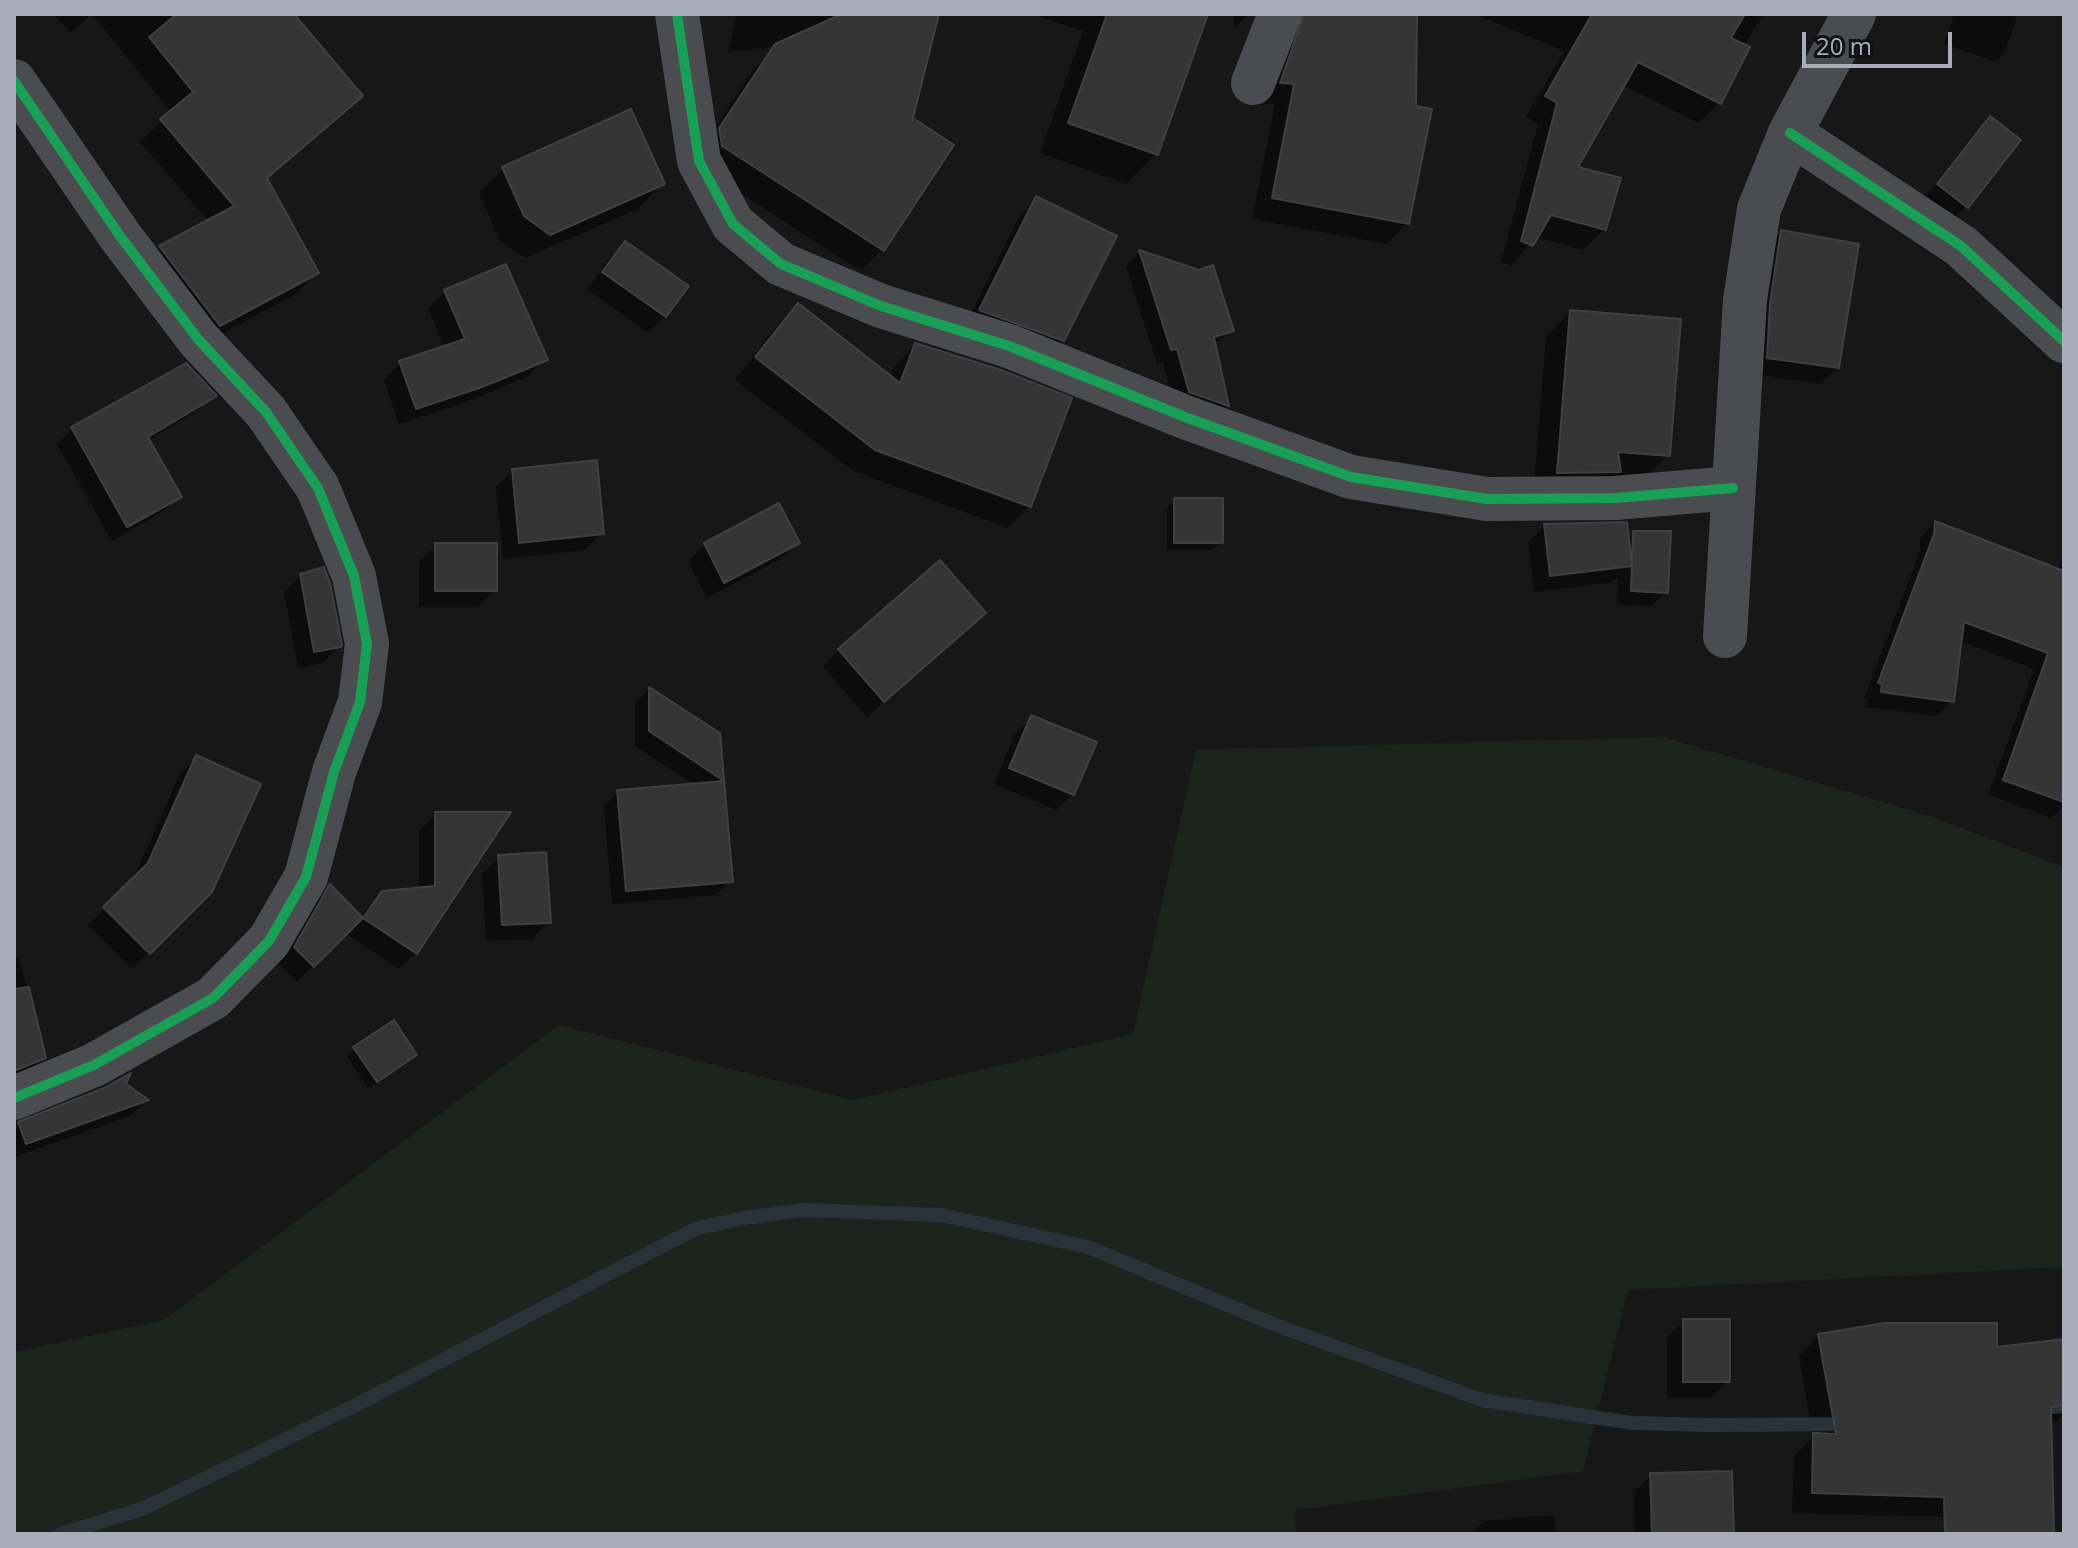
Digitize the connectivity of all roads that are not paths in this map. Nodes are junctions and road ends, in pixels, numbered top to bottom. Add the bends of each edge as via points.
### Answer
1 (677, 14) edge
2 (1280, 14) edge
3 (1854, 14) edge
4 (14, 81) edge
5 (1253, 83) dead end
6 (1790, 133) junction
7 (2064, 341) edge
8 (1733, 488) junction
9 (1725, 636) dead end
10 (14, 1098) edge

1 - 8 street via 699,161 733,224 781,264 881,306 1009,346 1351,477 1487,499 1615,498
2 - 5 street
3 - 6 street
4 - 10 street via 155,282 198,339 266,412 318,488 354,576 367,644 360,702 334,772 306,877 269,941 213,998 94,1065
6 - 7 street via 1961,246
6 - 8 street via 1759,209 1747,285
8 - 9 street

